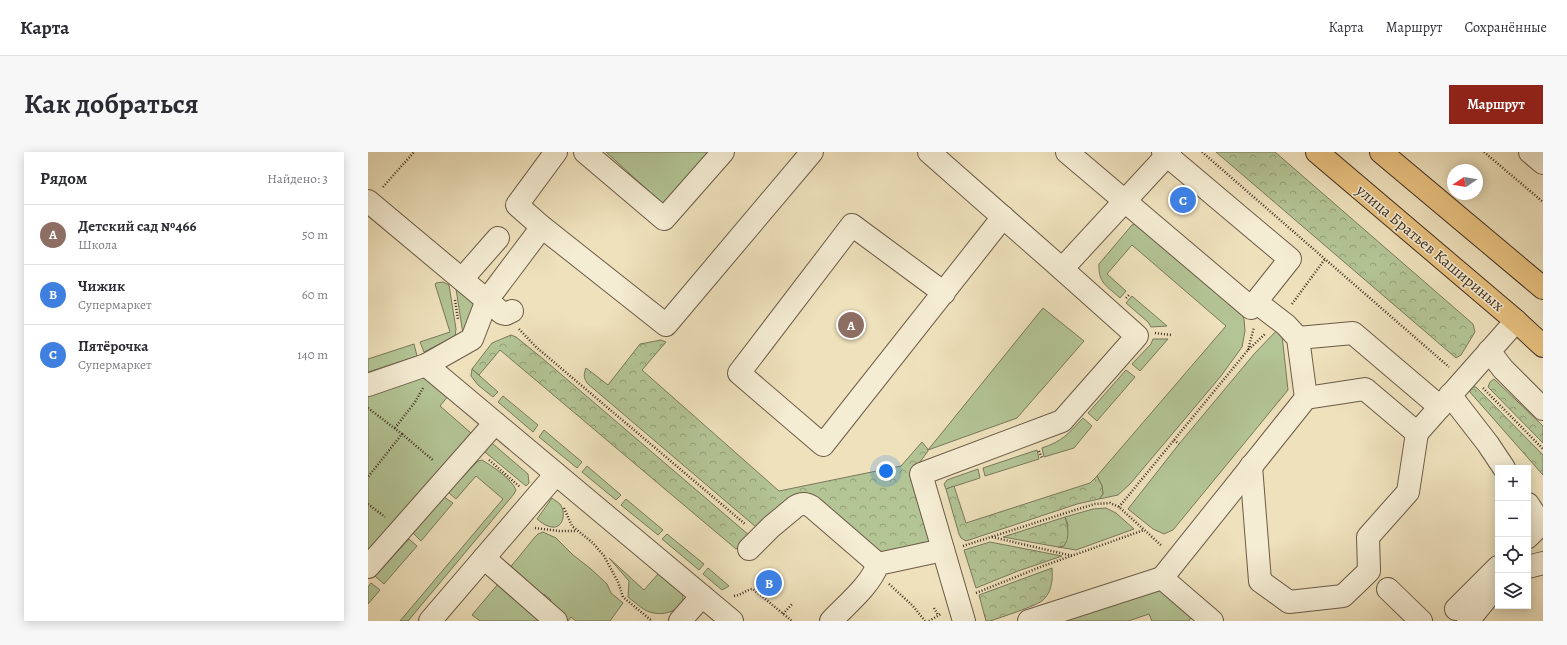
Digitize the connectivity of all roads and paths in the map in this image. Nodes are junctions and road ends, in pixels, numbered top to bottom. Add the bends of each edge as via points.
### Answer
1 (414, 152) edge
2 (556, 152) edge
3 (585, 152) edge
4 (722, 152) edge
5 (812, 152) edge
6 (929, 152) edge
7 (1067, 152) edge
8 (1202, 152) edge
9 (1317, 152) edge
10 (1381, 152) edge
11 (1484, 152) edge
12 (1530, 152) edge
13 (1166, 153) edge
14 (1543, 163) edge
15 (1124, 201) junction
16 (369, 202) edge
17 (1543, 202) edge
18 (1003, 217) junction
19 (542, 227) junction
20 (498, 238) dead end
21 (1325, 259) junction
22 (1062, 269) junction
23 (1543, 288) edge
24 (458, 289) junction
25 (944, 293) junction
26 (487, 300) junction
27 (1256, 302) junction
28 (509, 312) joint
29 (1280, 320) junction
30 (458, 321) dead end
31 (1516, 321) junction
32 (1150, 332) dead end
33 (1171, 335) dead end
34 (1298, 338) junction
35 (1541, 345) edge
36 (1489, 351) junction
37 (426, 365) junction
38 (368, 385) edge
39 (1452, 393) junction
40 (1306, 398) junction
41 (368, 408) edge
42 (1543, 410) edge
43 (495, 423) junction
44 (395, 428) junction
45 (1417, 433) junction
46 (402, 434) junction
47 (1174, 440) junction
48 (1179, 444) dead end
49 (1543, 448) edge
50 (1502, 465) edge
51 (1251, 466) junction
52 (450, 474) junction
53 (556, 474) junction
54 (368, 477) edge
55 (564, 506) dead end
56 (1119, 507) junction
57 (1531, 509) edge
58 (533, 528) dead end
59 (1144, 530) junction
60 (576, 531) junction
61 (1531, 534) edge
62 (991, 537) junction
63 (755, 543) joint
64 (951, 549) junction
65 (1073, 556) junction
66 (484, 558) junction
67 (1177, 559) junction
68 (1543, 563) edge
69 (1531, 566) edge
70 (368, 567) edge
71 (877, 568) junction
72 (1495, 571) edge
73 (1162, 578) junction
74 (769, 583) dead end
75 (1495, 588) edge
76 (753, 589) dead end
77 (1388, 589) dead end
78 (760, 594) junction
79 (972, 594) dead end
80 (702, 596) junction
81 (793, 603) dead end
82 (934, 608) dead end
83 (783, 614) junction
84 (938, 615) dead end
85 (1462, 615) edge
86 (1205, 619) edge
87 (430, 621) edge
88 (556, 621) edge
89 (652, 621) edge
90 (680, 621) edge
91 (732, 621) edge
92 (792, 621) edge
93 (831, 621) edge
94 (925, 621) edge
95 (964, 621) edge
96 (1029, 621) edge
97 (1421, 621) edge

1 - 16 path
2 - 19 lane via 517,205
3 - 4 lane via 664,219
5 - 19 lane via 666,325
6 - 18 lane
7 - 15 lane
8 - 21 path
9 - 31 main road, улица Братьев Кашириных
10 - 23 main road
11 - 17 path
12 - 14 lane
13 - 15 lane
13 - 27 lane via 1290,260
15 - 22 lane
15 - 27 lane via 1251,308
16 - 24 lane
18 - 22 lane
18 - 25 lane
19 - 26 lane
20 - 24 lane
21 - 29 path
21 - 39 path via 1420,343
22 - 64 lane via 1137,336 1062,422 921,474
24 - 26 lane
24 - 30 path
25 - 25 lane via 823,445 739,373 852,226
26 - 28 lane via 502,313
26 - 37 lane via 472,339
27 - 29 lane
28 - 63 path via 536,347
29 - 34 lane
29 - 47 path via 1248,350
31 - 35 main road, улица Братьев Кашириных
31 - 36 lane
32 - 33 path
34 - 39 lane via 1353,333
34 - 40 lane
36 - 39 lane
36 - 42 lane
37 - 38 lane
37 - 43 lane
37 - 44 path via 422,389
39 - 45 lane
39 - 49 path via 1478,383
39 - 50 lane
40 - 45 lane via 1365,389
40 - 51 lane
41 - 44 path
43 - 52 lane
43 - 53 lane
44 - 46 path
45 - 51 lane via 1408,492 1368,537 1369,571 1343,596 1289,602 1260,581
46 - 52 path
46 - 54 path
47 - 48 path
47 - 56 path
51 - 67 lane
52 - 70 lane
53 - 66 lane
53 - 80 lane
55 - 60 path
56 - 59 path
56 - 62 path via 1110,503 1095,504
57 - 61 lane via 1541,524
58 - 60 path
59 - 65 path
59 - 67 path
60 - 89 path via 593,543 604,556 623,597
62 - 64 path
62 - 65 path
63 - 71 lane via 795,507 806,504
64 - 71 lane
64 - 95 lane
65 - 79 path
66 - 87 lane
66 - 88 lane
67 - 73 lane
68 - 69 lane
71 - 93 lane via 862,589
71 - 94 path
72 - 85 lane
73 - 86 lane
73 - 96 lane
74 - 78 path
75 - 85 lane
76 - 78 path
77 - 97 lane
78 - 83 path
80 - 90 lane
80 - 91 lane
81 - 83 path
82 - 84 path
83 - 92 path

